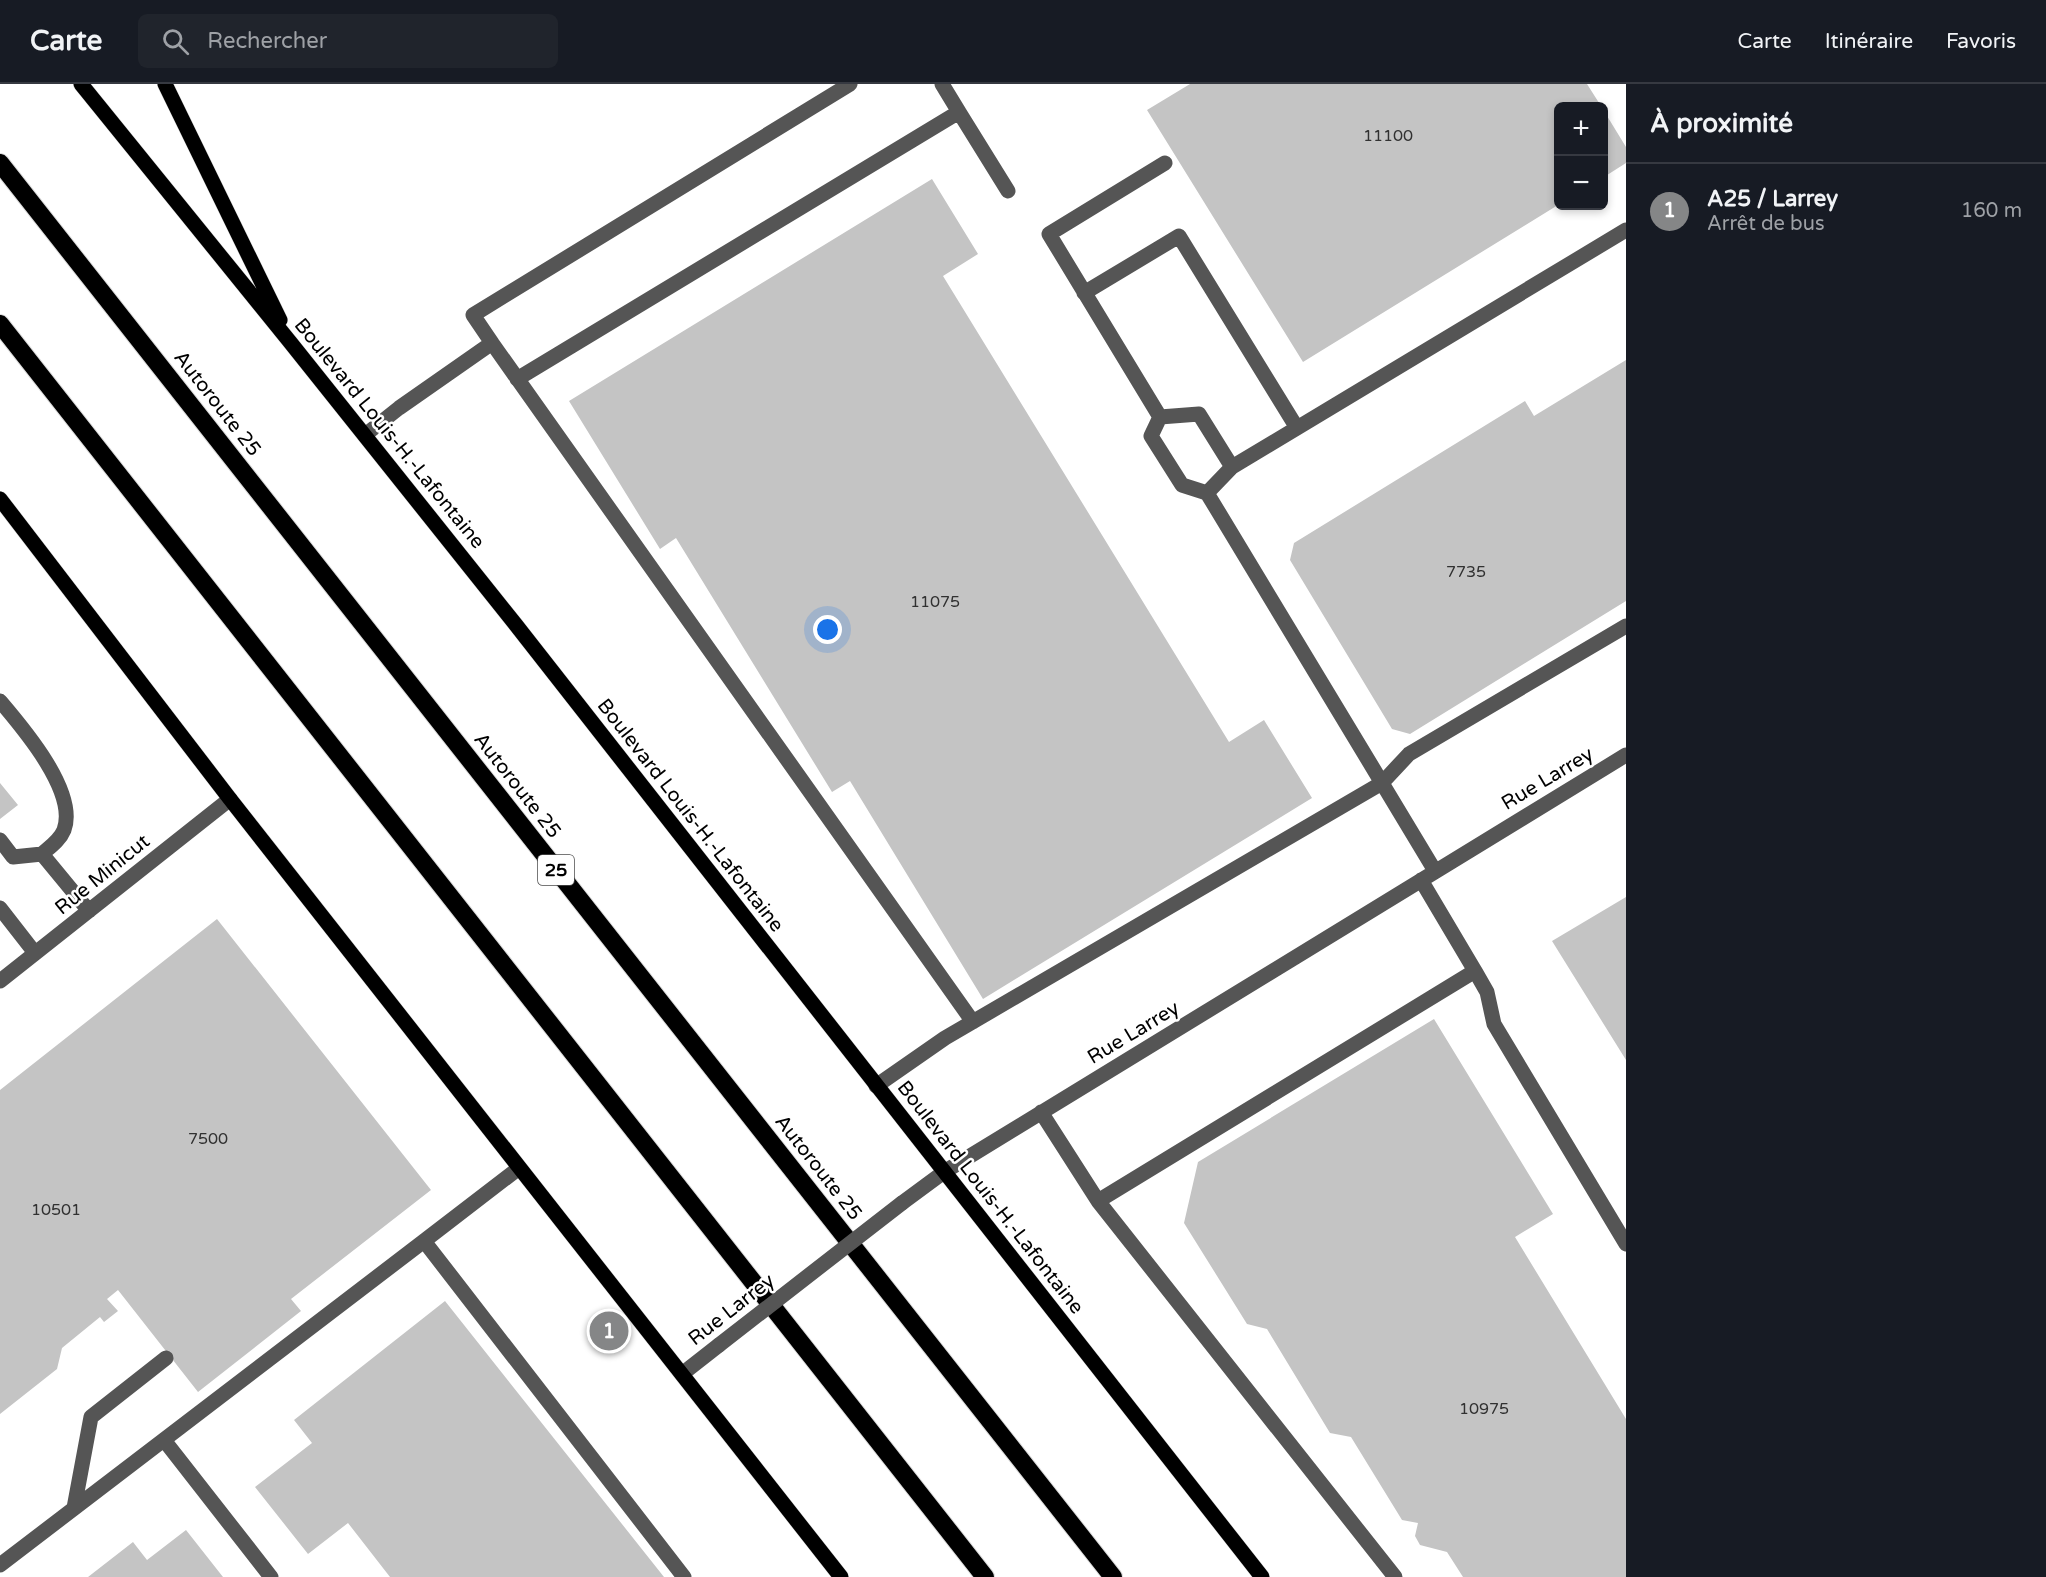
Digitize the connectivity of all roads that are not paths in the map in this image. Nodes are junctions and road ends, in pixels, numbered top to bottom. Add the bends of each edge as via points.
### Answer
1 (81, 84) edge
2 (165, 84) edge
3 (850, 84) edge
4 (942, 84) edge
5 (959, 112) junction
6 (0, 163) edge
7 (1165, 163) dead end
8 (1008, 191) dead end
9 (1626, 230) edge
10 (1084, 293) junction
11 (0, 324) edge
12 (290, 342) junction
13 (492, 343) junction
14 (517, 379) junction
15 (1160, 417) junction
16 (1297, 428) junction
17 (365, 435) junction
18 (1232, 467) junction
19 (1207, 494) junction
20 (0, 499) edge
21 (1626, 626) edge
22 (0, 701) edge
23 (1626, 755) edge
24 (1382, 783) junction
25 (230, 799) junction
26 (0, 840) edge
27 (42, 854) junction
28 (1435, 871) junction
29 (1421, 880) junction
30 (0, 908) edge
31 (89, 911) junction
32 (36, 953) junction
33 (1475, 970) junction
34 (0, 981) edge
35 (973, 1022) junction
36 (876, 1086) junction
37 (1041, 1112) junction
38 (519, 1168) junction
39 (944, 1172) junction
40 (1098, 1201) junction
41 (424, 1241) junction
42 (1626, 1244) edge
43 (166, 1358) dead end
44 (682, 1374) junction
45 (164, 1440) junction
46 (74, 1508) junction
47 (0, 1565) edge
48 (271, 1577) edge
49 (684, 1577) edge
50 (840, 1577) edge
51 (985, 1577) edge
52 (1113, 1577) edge
53 (1262, 1577) edge
54 (1395, 1577) edge

1 - 12 main road, Boulevard Louis-H.-Lafontaine
2 - 12 main road
3 - 13 street via 474,315
4 - 5 street
5 - 8 street
5 - 14 street
6 - 52 highway, Autoroute 25 / 25
7 - 10 street via 1049,234
9 - 16 street
10 - 15 street
10 - 16 street via 1179,236
11 - 51 highway
12 - 17 main road, Boulevard Louis-H.-Lafontaine
13 - 14 street
13 - 17 street
14 - 35 street
15 - 18 street via 1199,414
15 - 19 street via 1151,436 1182,485
16 - 18 street
17 - 36 main road, Boulevard Louis-H.-Lafontaine
18 - 19 street
19 - 24 street
20 - 25 main road
21 - 24 street via 1409,754
22 - 27 street via 44,758 62,798 64,829
23 - 28 street, Rue Larrey
24 - 28 street
24 - 35 street
25 - 31 street, Rue Minicut
25 - 38 main road
26 - 27 street via 13,856
27 - 31 street
28 - 29 street, Rue Larrey
29 - 33 street
29 - 37 street, Rue Larrey
30 - 32 street
31 - 32 street, Rue Minicut
32 - 34 street, Rue Minicut
33 - 40 street
33 - 42 street via 1487,992 1494,1024
35 - 36 street
36 - 39 main road, Boulevard Louis-H.-Lafontaine
37 - 39 street, Rue Larrey
37 - 40 street
38 - 41 street
38 - 44 main road
39 - 44 street, Rue Larrey, bridge
39 - 53 main road, Boulevard Louis-H.-Lafontaine
40 - 54 street
41 - 45 street
41 - 49 street
43 - 46 street via 91,1417
44 - 50 main road
45 - 46 street
45 - 48 street
46 - 47 street

